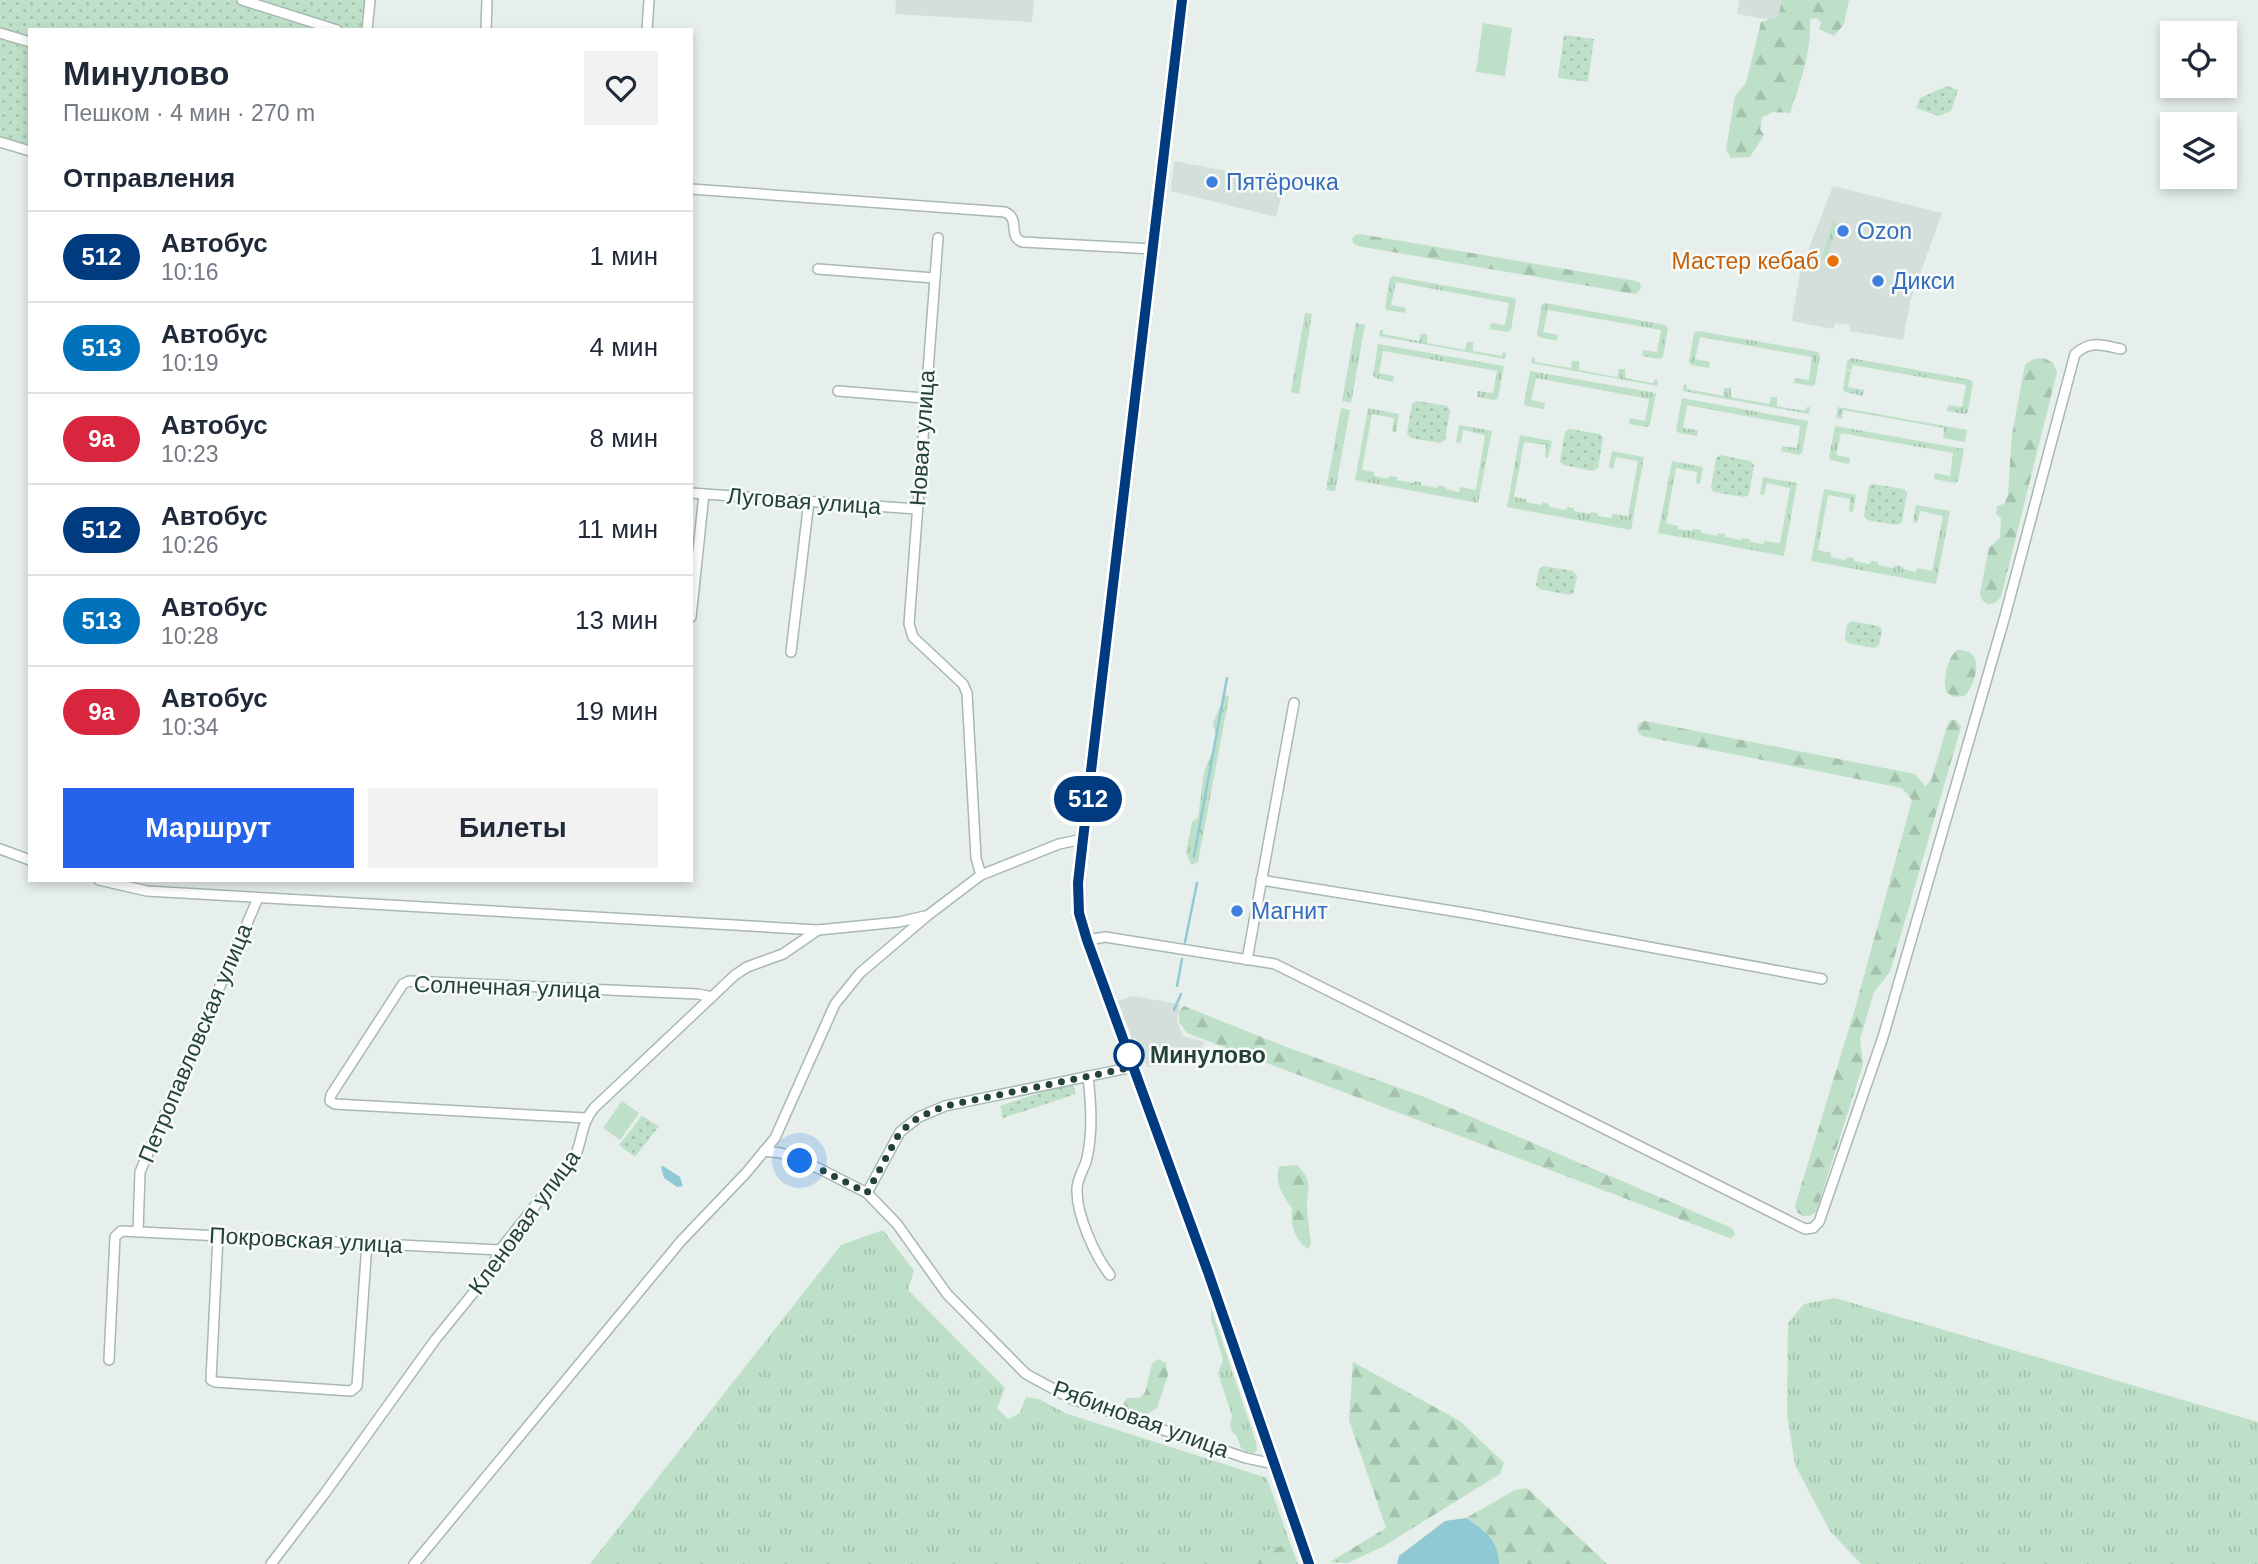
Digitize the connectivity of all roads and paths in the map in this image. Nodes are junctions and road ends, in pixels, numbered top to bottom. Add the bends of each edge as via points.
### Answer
1 (242, 0) edge
2 (370, 0) edge
3 (487, 0) edge
4 (649, 0) edge
5 (1182, 0) edge
6 (331, 28) edge
7 (367, 28) edge
8 (486, 28) edge
9 (648, 28) edge
10 (0, 33) edge
11 (28, 41) edge
12 (0, 142) edge
13 (28, 150) edge
14 (693, 189) edge
15 (938, 238) dead end
16 (1154, 249) junction
17 (818, 269) dead end
18 (934, 278) junction
19 (2121, 349) dead end
20 (838, 391) dead end
21 (925, 398) junction
22 (693, 493) edge
23 (704, 494) junction
24 (809, 500) junction
25 (917, 509) junction
26 (693, 598) edge
27 (791, 652) dead end
28 (1294, 703) dead end
29 (1083, 839) junction
30 (0, 849) edge
31 (28, 859) edge
32 (981, 875) junction
33 (1261, 880) junction
34 (108, 882) edge
35 (258, 898) junction
36 (927, 916) junction
37 (818, 930) junction
38 (1087, 940) junction
39 (1247, 960) junction
40 (1822, 979) dead end
41 (712, 997) junction
42 (1133, 1067) junction
43 (1088, 1076) junction
44 (586, 1118) junction
45 (764, 1151) junction
46 (867, 1193) junction
47 (138, 1232) junction
48 (218, 1236) junction
49 (367, 1243) junction
50 (500, 1250) junction
51 (1110, 1275) dead end
52 (109, 1360) dead end
53 (1274, 1464) junction
54 (271, 1564) edge
55 (414, 1564) edge
56 (1309, 1564) edge

1 - 6 street
2 - 7 street
3 - 8 street
4 - 9 street
5 - 16 main road
10 - 11 street
12 - 13 street
14 - 16 street via 1005,212 1014,219 1014,234 1022,243
15 - 18 street, Новая улица
16 - 29 main road
17 - 18 street
18 - 21 street, Новая улица
19 - 39 street via 2094,344 2075,354 1883,1037 1819,1222 1813,1228 1805,1229 1275,964
20 - 21 street
21 - 25 street, Новая улица
22 - 23 street, Луговая улица
23 - 24 street, Луговая улица
23 - 26 street
24 - 25 street, Луговая улица
24 - 27 street
25 - 32 street, Новая улица via 909,624 913,636 967,693 976,858
28 - 33 street
29 - 32 street
29 - 38 main road via 1079,913
30 - 31 street
32 - 36 street
33 - 39 street
33 - 40 street
34 - 35 street via 147,891
35 - 37 street
35 - 47 street, Петропавловская улица via 140,1172
36 - 37 street
36 - 45 street via 860,973 835,1004 790,1107
37 - 41 street via 783,954 747,967
38 - 39 street via 1105,937
38 - 42 main road
41 - 44 street
41 - 44 street, Солнечная улица via 409,981 402,984 330,1101
42 - 43 street
42 - 53 main road
43 - 46 street via 945,1106 919,1117 900,1132
43 - 51 street via 1092,1120 1087,1159 1076,1186 1078,1206 1099,1261
44 - 50 street, Кленовая улица via 576,1154
45 - 46 street, Рябиновая улица via 781,1153
45 - 55 street via 681,1241
46 - 53 street, Рябиновая улица via 897,1224 947,1294 1026,1374 1072,1398
47 - 48 street, Покровская улица
47 - 52 street, Покровская улица via 121,1231 114,1237
48 - 49 street, Покровская улица
48 - 49 street via 211,1381 351,1391 357,1386
49 - 50 street, Покровская улица
50 - 54 street, Кленовая улица via 487,1276 435,1339
53 - 56 main road

